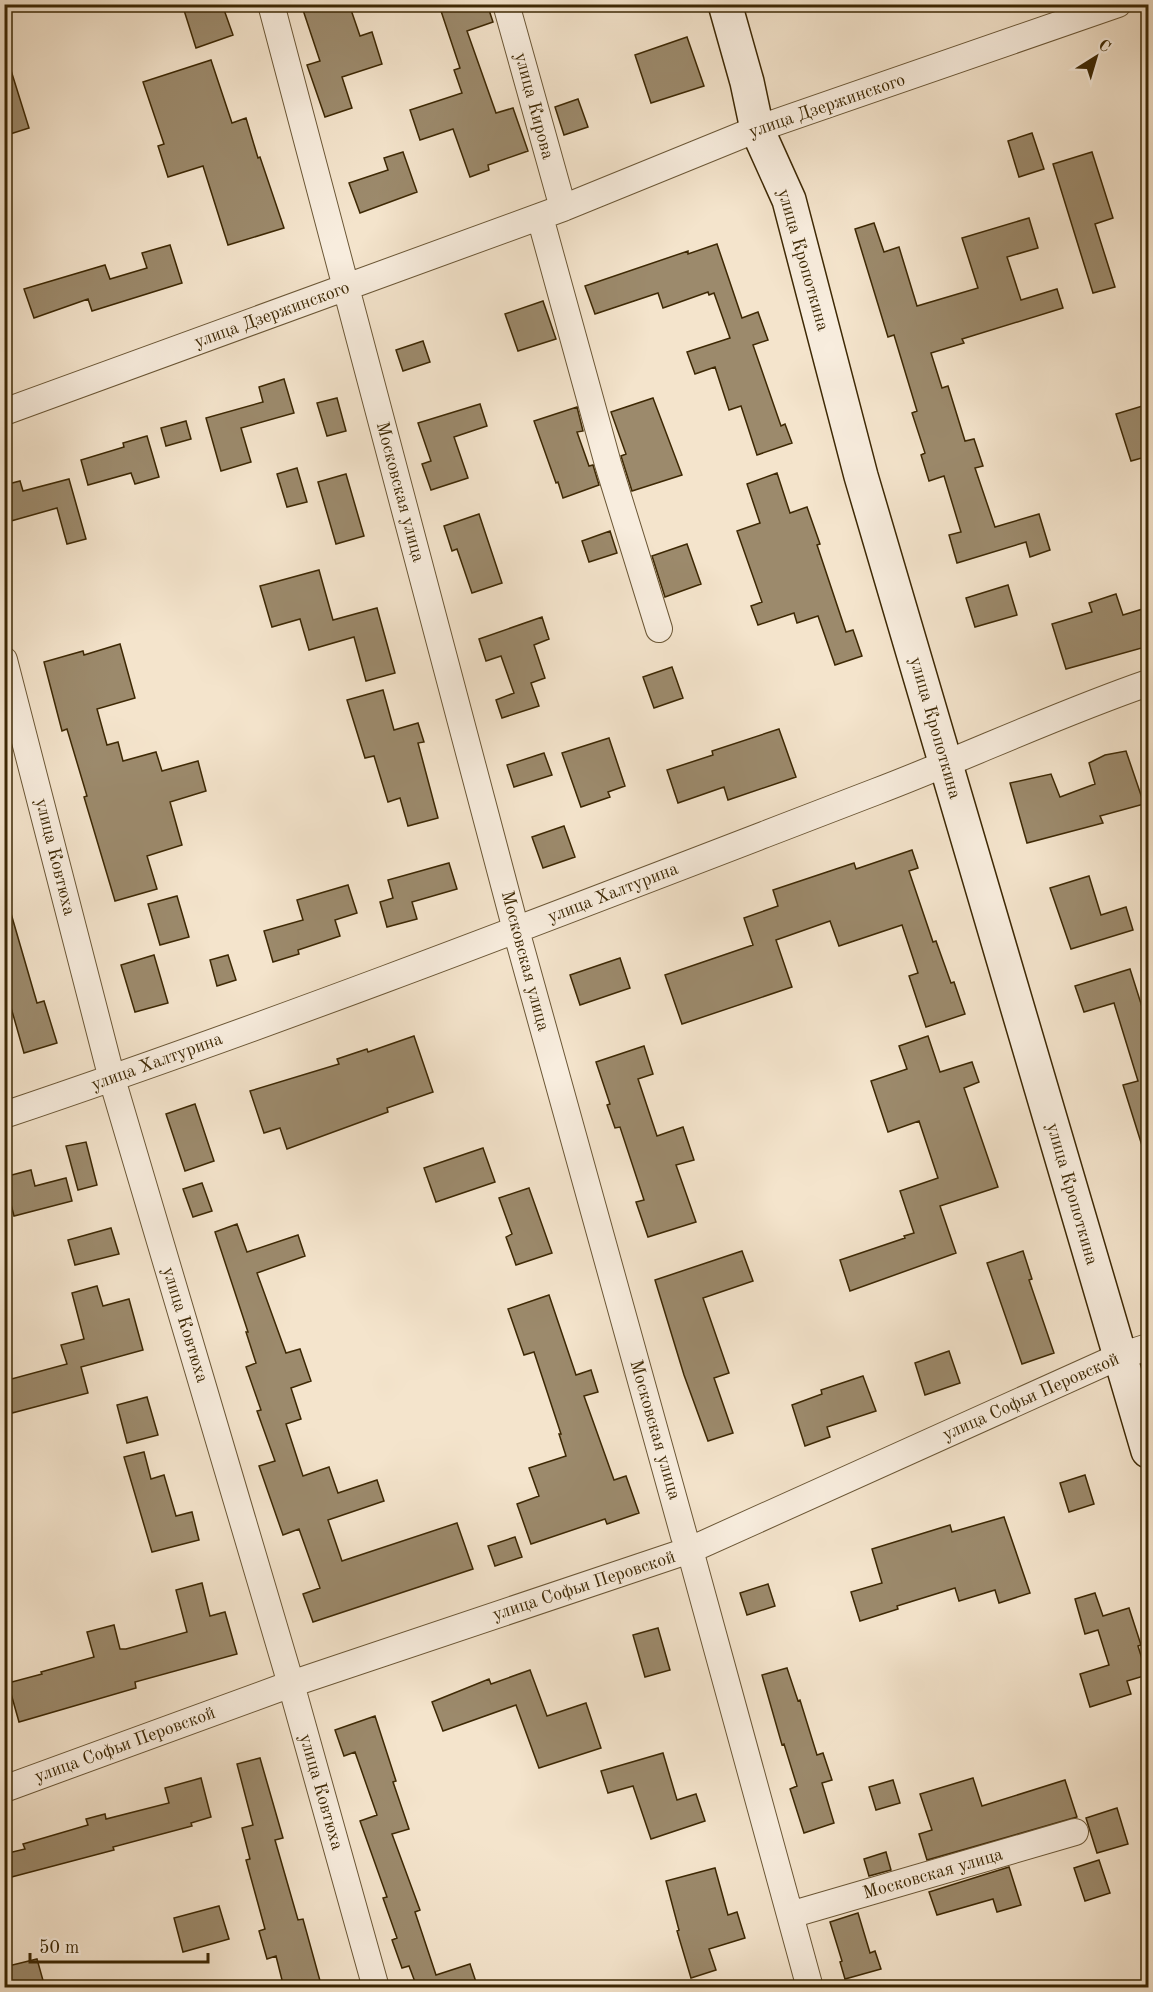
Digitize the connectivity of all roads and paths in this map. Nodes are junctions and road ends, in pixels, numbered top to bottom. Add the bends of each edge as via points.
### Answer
1 (271, 4) edge
2 (506, 4) edge
3 (725, 4) edge
4 (1118, 4) edge
5 (757, 129) junction
6 (551, 212) junction
7 (346, 288) junction
8 (4, 412) edge
9 (659, 629) dead end
10 (4, 660) edge
11 (1149, 683) edge
12 (946, 765) junction
13 (516, 930) junction
14 (112, 1079) junction
15 (4, 1115) edge
16 (1134, 1352) edge
17 (1149, 1451) edge
18 (690, 1550) junction
19 (291, 1683) junction
20 (4, 1789) edge
21 (1075, 1832) dead end
22 (790, 1915) junction
23 (376, 1988) edge
24 (810, 1988) edge

1 - 7 street, Московская улица
2 - 6 street, улица Кирова
3 - 5 main road, улица Кропоткина
4 - 5 street, улица Дзержинского
5 - 6 street, улица Дзержинского
5 - 12 main road, улица Кропоткина via 789,200 861,476
6 - 7 street, улица Дзержинского
6 - 9 street via 608,464
7 - 8 street, улица Дзержинского
7 - 13 street, Московская улица
10 - 14 street, улица Ковтюха
11 - 12 street, улица Халтурина via 1094,701
12 - 13 street, улица Халтурина
12 - 16 main road, улица Кропоткина
13 - 14 street, улица Халтурина
13 - 18 street, Московская улица
14 - 15 street, улица Халтурина
14 - 19 street, улица Ковтюха
16 - 17 main road, улица Кропоткина
16 - 18 street, улица Софьи Перовской
18 - 19 street, улица Софьи Перовской
18 - 22 street, Московская улица
19 - 20 street, улица Софьи Перовской
19 - 23 street, улица Ковтюха
21 - 22 street, Московская улица
22 - 24 street, Московская улица

